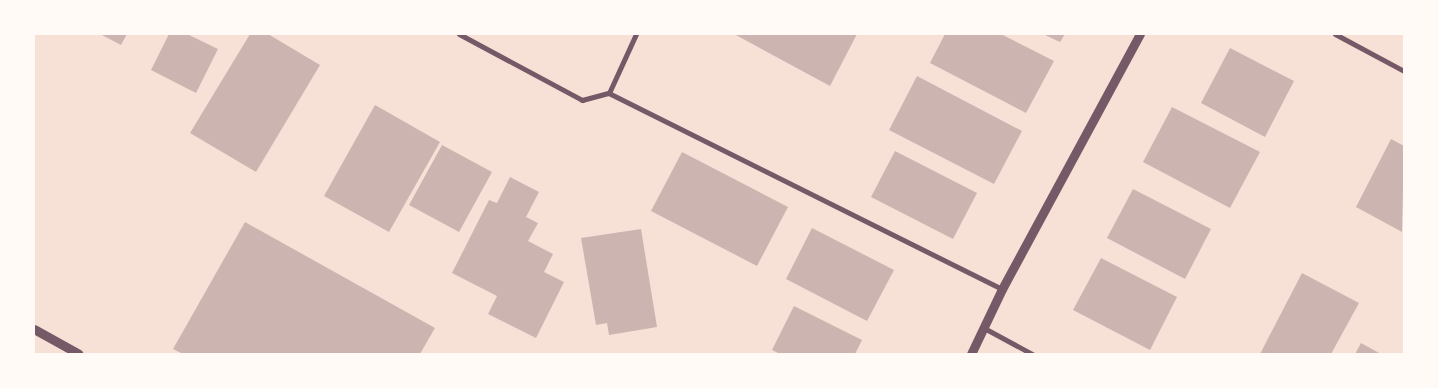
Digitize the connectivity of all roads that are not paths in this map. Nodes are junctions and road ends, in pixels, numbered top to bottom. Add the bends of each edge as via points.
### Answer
1 (458, 34) edge
2 (636, 34) edge
3 (1140, 34) edge
4 (1335, 34) edge
5 (1404, 71) edge
6 (609, 93) junction
7 (1002, 289) junction
8 (984, 328) junction
9 (34, 330) edge
10 (80, 354) edge
11 (971, 354) edge
12 (1032, 354) edge

1 - 6 street via 582,100
2 - 6 street
3 - 7 street
4 - 5 street
6 - 7 street
7 - 8 street
8 - 11 street
8 - 12 street
9 - 10 street

